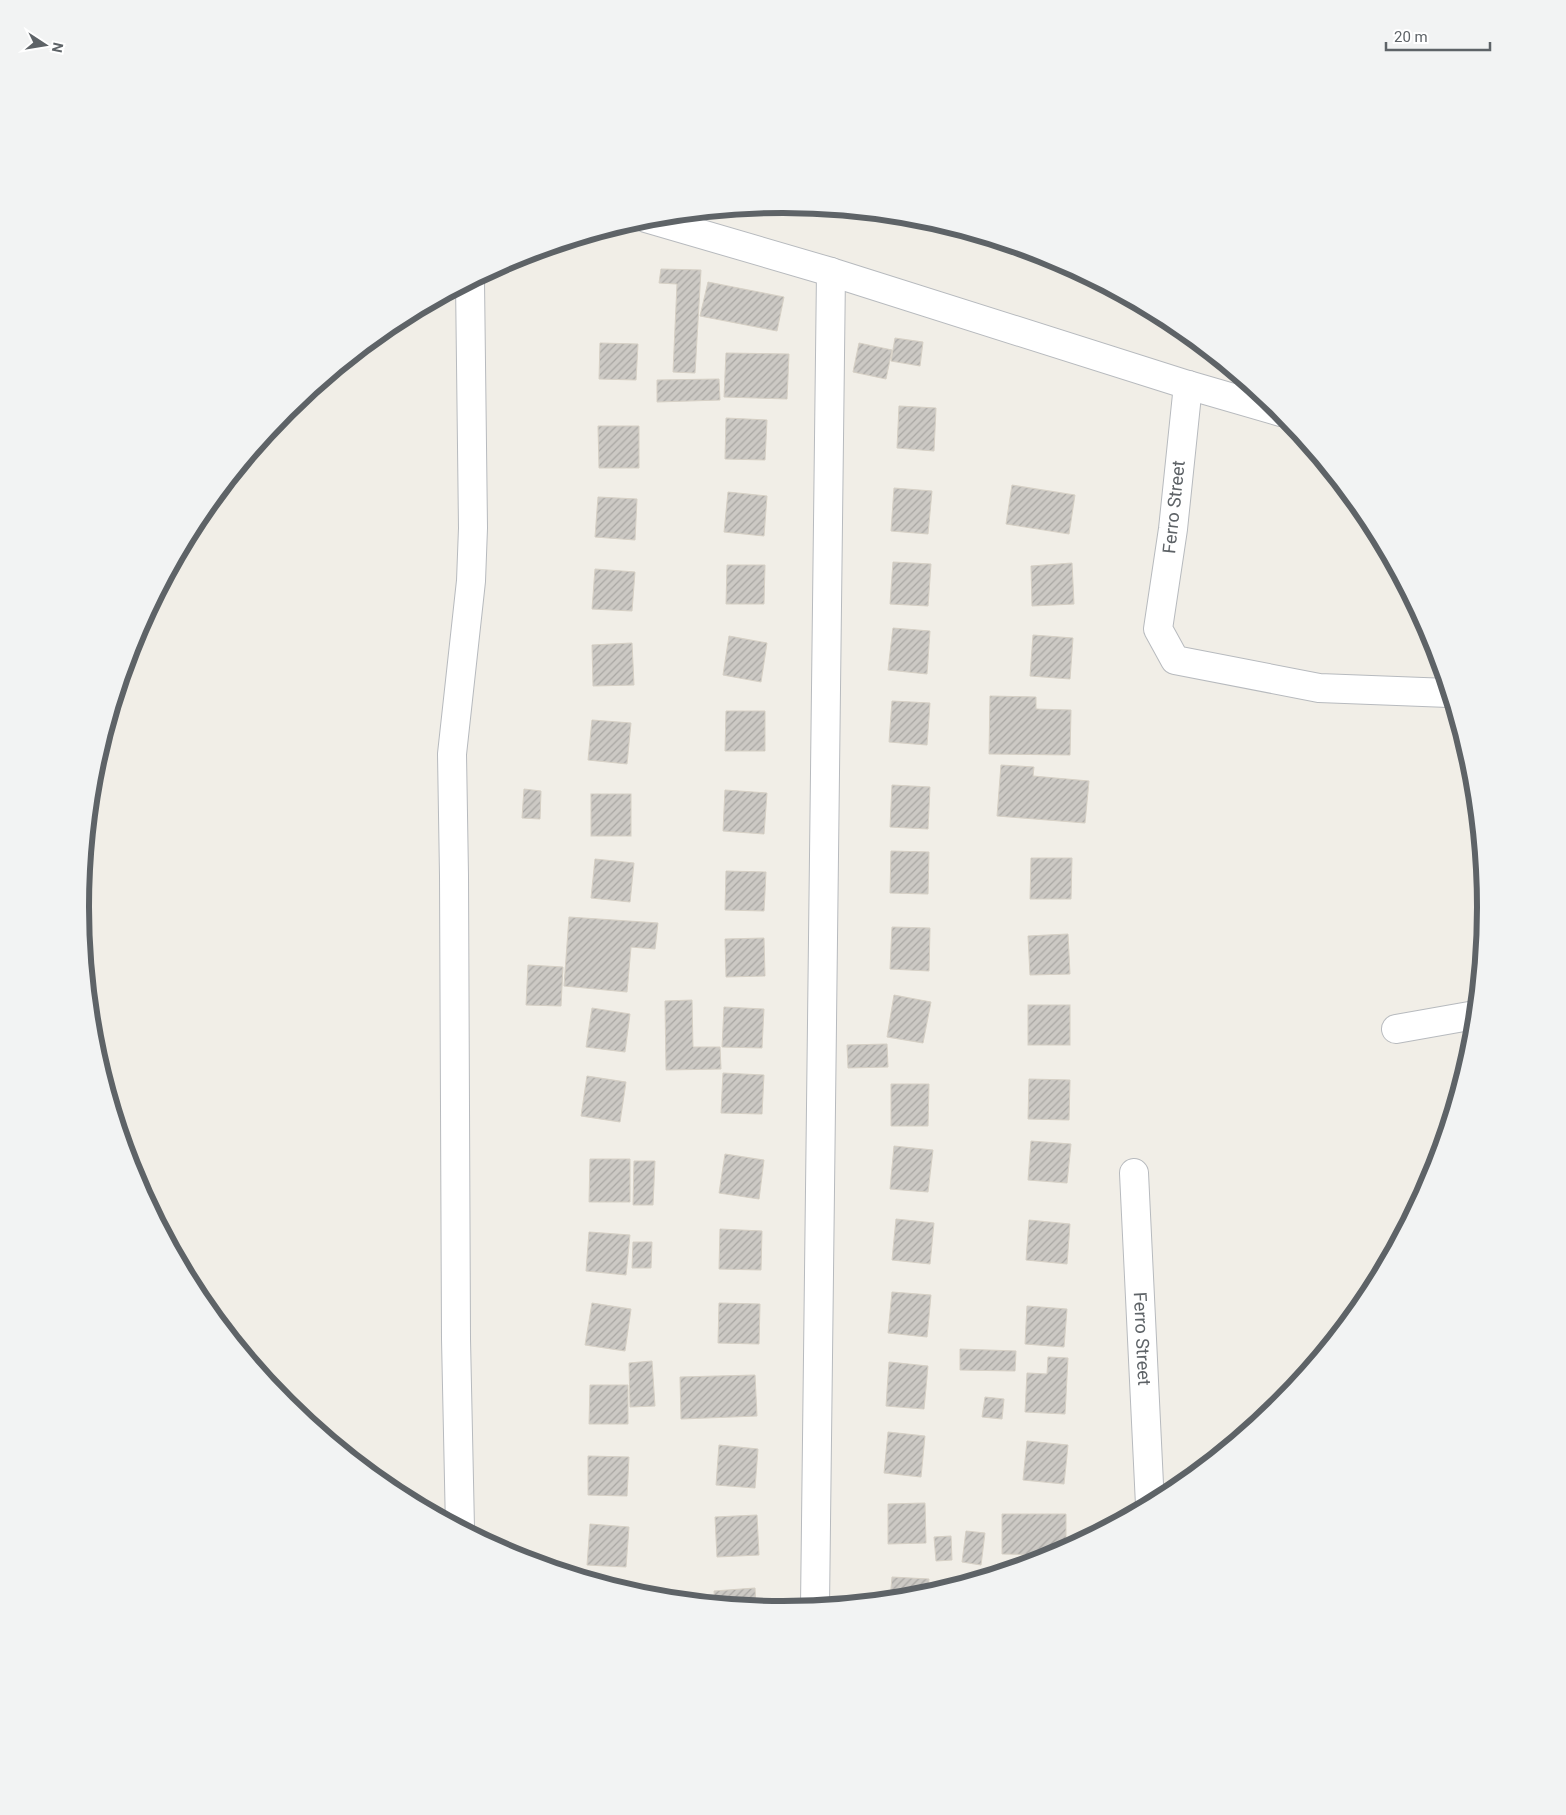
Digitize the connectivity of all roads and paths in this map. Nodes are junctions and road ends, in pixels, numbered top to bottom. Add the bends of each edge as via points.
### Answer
1 (666, 224) edge
2 (831, 272) junction
3 (470, 288) edge
4 (1188, 385) junction
5 (1263, 407) edge
6 (1443, 693) edge
7 (1468, 1015) edge
8 (1396, 1029) dead end
9 (1134, 1173) dead end
10 (1150, 1497) edge
11 (460, 1522) edge
12 (815, 1601) edge

1 - 2 street
2 - 4 street
2 - 12 street
3 - 11 street via 471,581 452,754
4 - 5 street
4 - 6 street, Ferro Street via 1173,528 1158,629 1175,660 1319,688
7 - 8 street
9 - 10 street, Ferro Street

